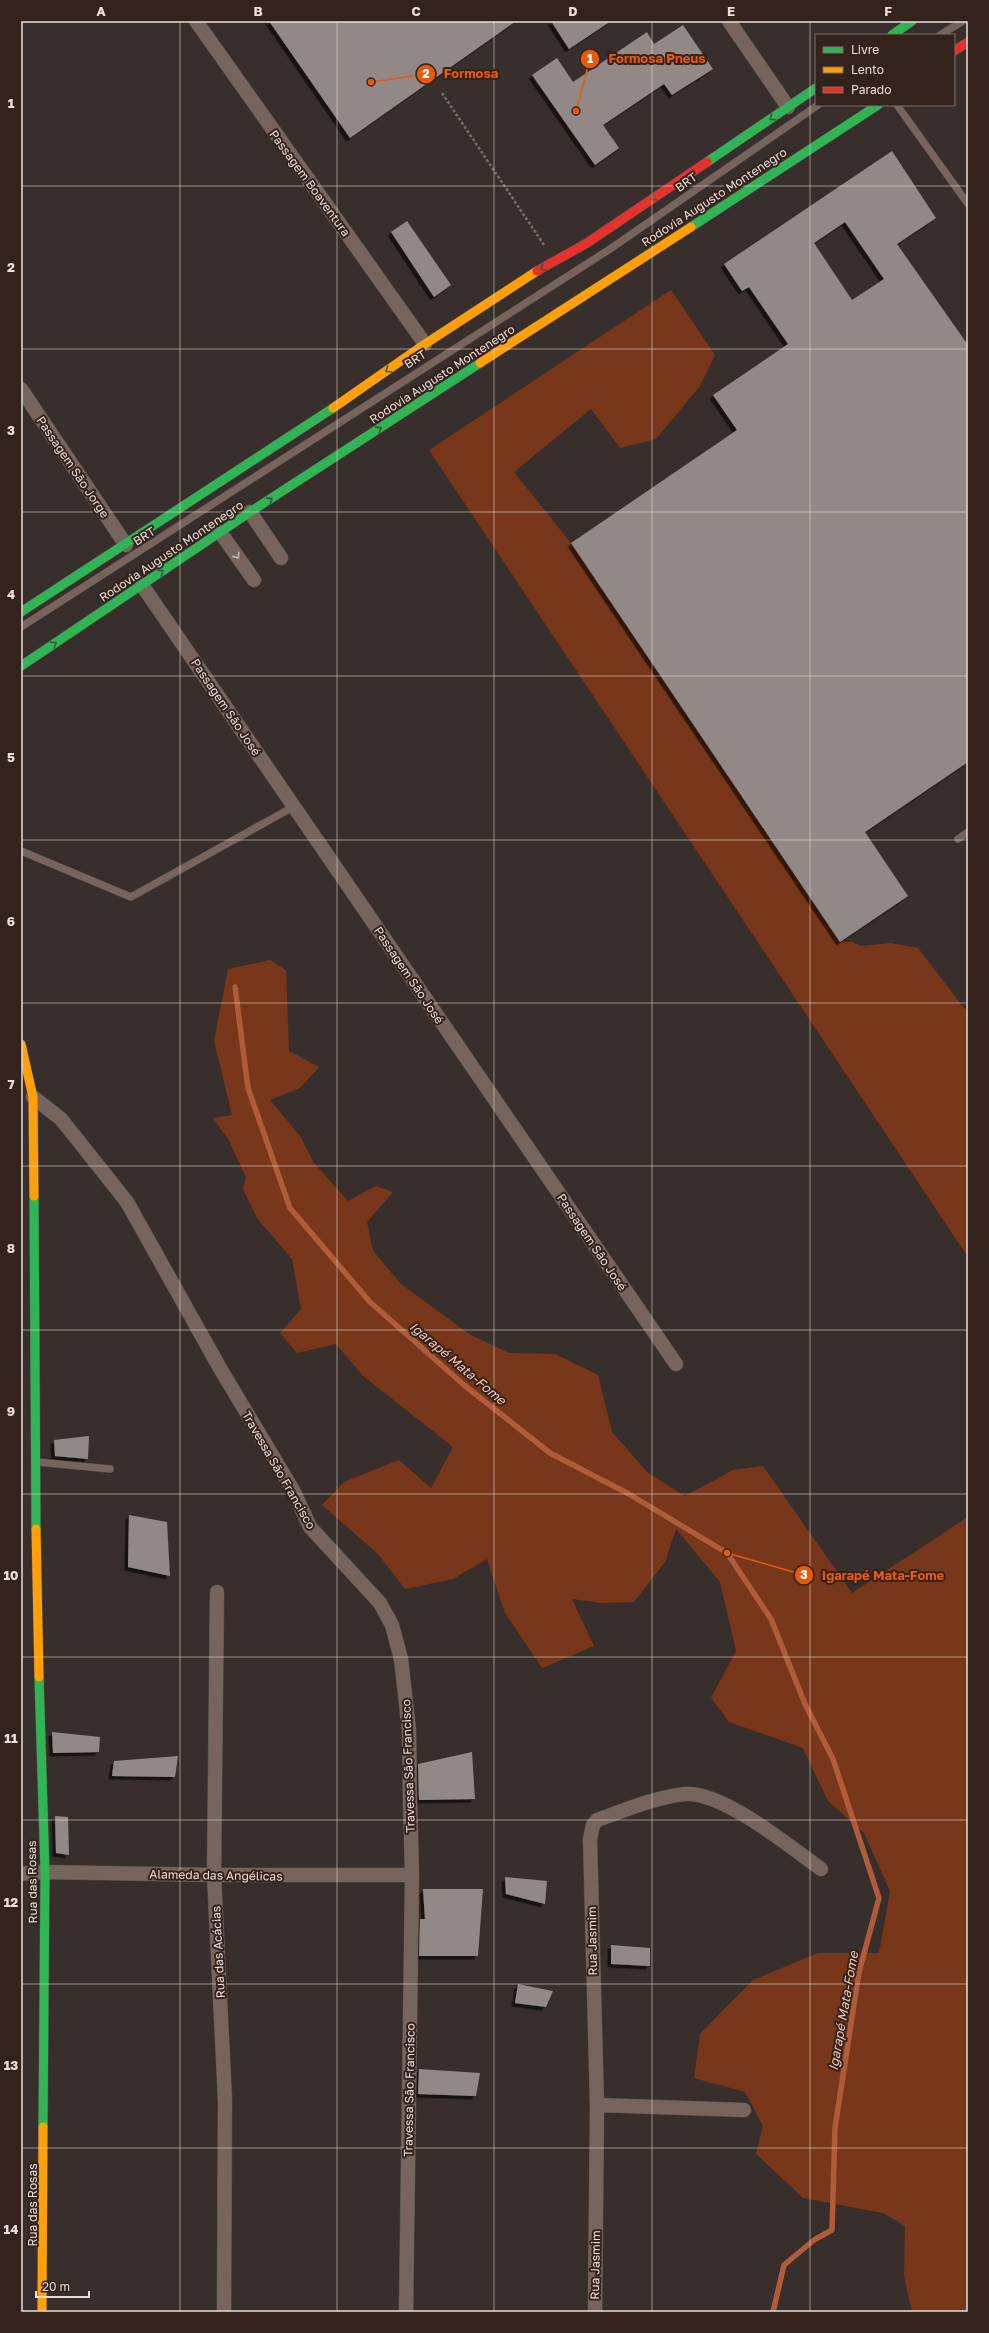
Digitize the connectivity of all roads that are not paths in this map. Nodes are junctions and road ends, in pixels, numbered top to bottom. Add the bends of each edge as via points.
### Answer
1 (196, 21) edge
2 (729, 21) edge
3 (921, 21) edge
4 (963, 21) edge
5 (912, 26) edge
6 (894, 34) edge
7 (942, 34) edge
8 (968, 42) edge
9 (955, 50) edge
10 (815, 89) edge
11 (817, 106) edge
12 (876, 106) edge
13 (898, 106) edge
14 (788, 107) junction
15 (968, 204) edge
16 (425, 344) junction
17 (21, 389) edge
18 (250, 512) junction
19 (220, 532) junction
20 (126, 545) junction
21 (281, 558) dead end
22 (254, 580) dead end
23 (142, 585) junction
24 (21, 612) edge
25 (21, 627) edge
26 (21, 666) edge
27 (293, 807) junction
28 (968, 832) edge
29 (958, 839) dead end
30 (21, 851) edge
31 (21, 1044) edge
32 (33, 1097) junction
33 (676, 1364) dead end
34 (36, 1462) junction
35 (110, 1469) dead end
36 (217, 1592) dead end
37 (821, 1869) dead end
38 (45, 1872) junction
39 (21, 1874) edge
40 (214, 1875) junction
41 (412, 1875) junction
42 (597, 2105) junction
43 (744, 2110) dead end
44 (42, 2312) edge
45 (224, 2312) edge
46 (406, 2312) edge
47 (595, 2312) edge

1 - 16 street, Passagem Boaventura
2 - 14 street
3 - 5 lane
4 - 7 lane
5 - 6 main road
8 - 9 main road
10 - 14 main road
11 - 25 lane, BRT via 610,249
18 -> 12 main road, Rodovia Augusto Montenegro
13 - 15 lane
14 -> 16 main road via 587,243 534,273
16 -> 20 main road via 302,430
17 - 20 street, Passagem São Jorge
18 - 19 main road, Rodovia Augusto Montenegro
18 - 21 street
19 -> 22 street
23 -> 19 main road, Rodovia Augusto Montenegro
20 - 24 main road
26 -> 23 main road, Rodovia Augusto Montenegro
23 - 27 street, Passagem São José
27 - 30 lane via 131,897
27 - 33 street, Passagem São José
28 - 29 lane
31 - 32 main road, Rua das Rosas
32 - 34 main road, Rua das Rosas
32 - 41 street, Travessa São Francisco via 61,1119 127,1202 221,1370 293,1490 310,1527 380,1603 392,1625 401,1659 409,1730
34 - 35 lane
34 - 38 main road, Rua das Rosas via 37,1623
36 - 40 street, Rua das Acácias
37 - 42 street, Rua Jasmim via 734,1808 698,1795 673,1796 597,1820 593,1825 590,1839
38 - 39 street, Alameda das Angélicas
38 - 40 street, Alameda das Angélicas
38 - 44 main road, Rua das Rosas
40 - 41 street, Alameda das Angélicas
40 - 45 street, Rua das Acácias via 224,2100
41 - 46 street, Travessa São Francisco
42 - 43 street
42 - 47 street, Rua Jasmim

